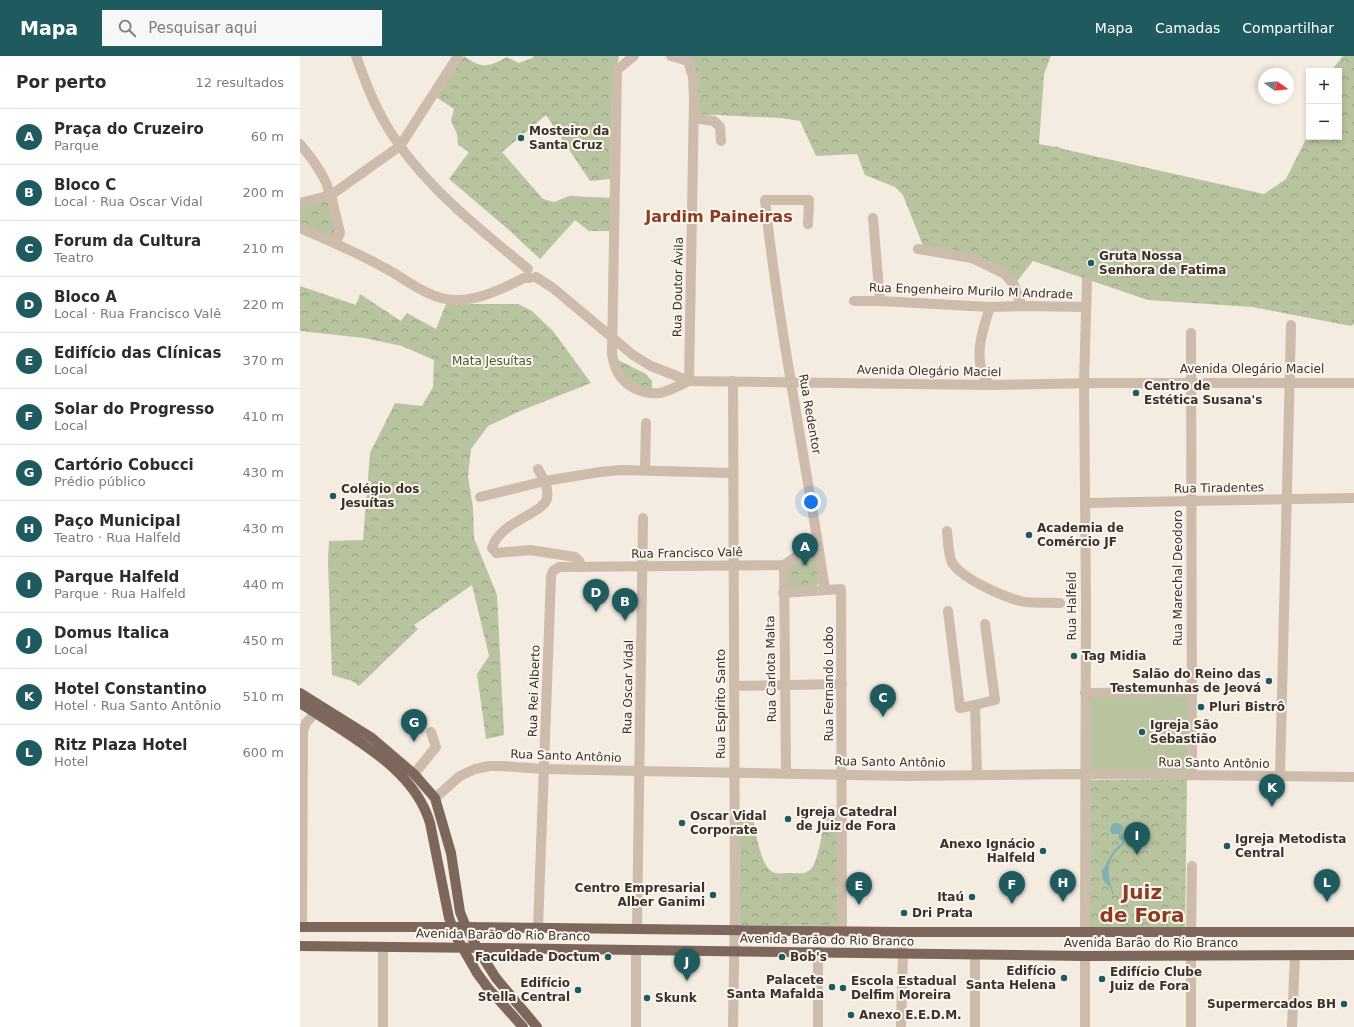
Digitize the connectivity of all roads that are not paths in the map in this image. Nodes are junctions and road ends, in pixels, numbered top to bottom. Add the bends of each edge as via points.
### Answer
1 (356, 56) edge
2 (458, 56) edge
3 (634, 56) edge
4 (671, 56) edge
5 (694, 118) junction
6 (721, 141) dead end
7 (300, 144) edge
8 (400, 146) junction
9 (329, 196) junction
10 (300, 204) edge
11 (873, 218) dead end
12 (808, 224) dead end
13 (300, 228) edge
14 (333, 242) junction
15 (918, 248) dead end
16 (531, 275) junction
17 (1087, 280) dead end
18 (854, 301) dead end
19 (880, 301) junction
20 (1022, 306) junction
21 (990, 307) junction
22 (1086, 307) junction
23 (1291, 326) dead end
24 (1191, 333) dead end
25 (613, 337) junction
26 (689, 381) junction
27 (733, 381) junction
28 (791, 382) junction
29 (1191, 382) junction
30 (1084, 383) junction
31 (1290, 383) junction
32 (1354, 383) edge
33 (990, 385) junction
34 (646, 423) dead end
35 (538, 469) dead end
36 (645, 470) junction
37 (733, 473) junction
38 (545, 481) junction
39 (480, 497) dead end
40 (1354, 498) edge
41 (1287, 500) junction
42 (1191, 501) junction
43 (1085, 503) junction
44 (643, 518) dead end
45 (947, 531) dead end
46 (817, 536) junction
47 (784, 565) junction
48 (733, 566) junction
49 (582, 567) junction
50 (642, 567) junction
51 (551, 576) joint
52 (825, 590) junction
53 (783, 593) junction
54 (1060, 603) dead end
55 (948, 611) dead end
56 (985, 624) dead end
57 (842, 684) junction
58 (734, 686) junction
59 (784, 686) junction
60 (1192, 692) junction
61 (300, 693) edge
62 (1085, 693) junction
63 (300, 703) edge
64 (975, 705) junction
65 (315, 712) junction
66 (431, 732) dead end
67 (385, 761) junction
68 (544, 769) junction
69 (639, 772) junction
70 (734, 773) junction
71 (414, 774) junction
72 (786, 774) junction
73 (1086, 774) junction
74 (842, 775) junction
75 (977, 775) junction
76 (1192, 775) junction
77 (1280, 776) junction
78 (1354, 777) edge
79 (435, 798) junction
80 (1192, 866) dead end
81 (451, 926) junction
82 (301, 927) edge
83 (466, 927) junction
84 (538, 928) junction
85 (637, 929) junction
86 (735, 931) junction
87 (842, 932) junction
88 (898, 932) junction
89 (1085, 932) junction
90 (1191, 932) junction
91 (1354, 932) edge
92 (300, 946) edge
93 (383, 947) junction
94 (477, 947) junction
95 (463, 948) junction
96 (490, 948) junction
97 (636, 950) junction
98 (734, 951) junction
99 (818, 952) junction
100 (903, 954) junction
101 (975, 955) junction
102 (1295, 955) junction
103 (1354, 955) edge
104 (1085, 956) junction
105 (1191, 956) junction
106 (487, 964) junction
107 (383, 1027) edge
108 (523, 1027) edge
109 (537, 1027) edge
110 (636, 1027) edge
111 (733, 1027) edge
112 (818, 1027) edge
113 (901, 1027) edge
114 (975, 1027) edge
115 (1085, 1027) edge
116 (1191, 1027) edge
117 (1292, 1027) edge

1 - 8 street, Avenida Olegário Maciel via 373,101
2 - 8 street
3 - 25 street via 617,70
4 - 5 street, Rua Doutor Ávila via 688,61 692,77
5 - 6 street via 714,121 720,127
5 - 26 street, Rua Doutor Ávila
7 - 9 street via 322,175
8 - 9 street
8 - 16 street, Avenida Olegário Maciel via 443,196
9 - 10 street
9 - 14 street via 340,233
11 - 19 street
12 - 28 street, Rua Redentor via 809,200 765,200
13 - 14 street
14 - 16 street via 384,267 428,294 446,299 468,299 493,292
15 - 20 street via 972,258 1005,274 1014,285
16 - 25 street, Avenida Olegário Maciel via 553,288
17 - 22 street, Rua Halfeld
18 - 19 street, Rua Engenheiro Murilo M Andrade
19 - 21 street, Rua Engenheiro Murilo M Andrade
20 - 21 street, Rua Engenheiro Murilo M Andrade
20 - 22 street, Rua Engenheiro Murilo M Andrade
21 - 33 street via 983,327 980,351 980,368
22 - 30 street, Rua Halfeld
23 - 31 street
24 - 29 street, Rua Marechal Deodoro
25 - 26 street, Avenida Olegário Maciel via 632,355 651,366
25 - 26 street via 612,354 616,370 624,382 635,389 661,393
26 - 27 street, Avenida Olegário Maciel
27 - 28 street, Avenida Olegário Maciel
27 - 37 street, Rua Espírito Santo
28 - 33 street, Avenida Olegário Maciel
28 - 46 street, Rua Redentor
29 - 30 street, Avenida Olegário Maciel
29 - 31 street, Avenida Olegário Maciel
29 - 42 street, Rua Marechal Deodoro
30 - 33 street, Avenida Olegário Maciel
30 - 43 street, Rua Halfeld
31 - 32 street, Avenida Olegário Maciel
31 - 41 street
34 - 36 street
35 - 38 street
36 - 37 street
36 - 38 street via 600,472
37 - 48 street, Rua Espírito Santo
38 - 39 street
38 - 49 street via 546,499 541,507 504,530 492,548 496,552 530,550 575,557
40 - 41 street, Rua Tiradentes
41 - 42 street, Rua Tiradentes
41 - 77 street
42 - 43 street, Rua Tiradentes
42 - 60 street, Rua Marechal Deodoro
43 - 62 street, Rua Halfeld
44 - 50 street, Rua Oscar Vidal
45 - 54 street via 952,563 963,574 1021,601
46 - 47 street
46 - 52 street, Rua Redentor
47 - 48 street, Rua Francisco Valê
47 - 53 street, Rua Carlota Malta
48 - 50 street, Rua Francisco Valê
48 - 58 street, Rua Espírito Santo
49 - 50 street, Rua Francisco Valê
49 - 51 street, Rua Francisco Valê via 559,567
50 - 69 street, Rua Oscar Vidal
51 - 68 street, Rua Rei Alberto
52 - 53 street, Rua Fernando Lobo
52 - 57 street, Rua Fernando Lobo via 841,589
53 - 59 street, Rua Carlota Malta
55 - 64 street via 960,708
56 - 64 street via 995,700
57 - 59 street
57 - 74 street, Rua Fernando Lobo
58 - 59 street
58 - 70 street, Rua Espírito Santo
59 - 72 street, Rua Carlota Malta
60 - 62 street
60 - 76 street, Rua Marechal Deodoro
61 - 71 main road via 372,738
62 - 73 street, Rua Halfeld
63 - 65 main road
64 - 75 street
65 - 67 main road via 369,747
65 - 82 street via 303,730
66 - 71 street via 436,747
67 - 79 main road via 394,764 427,797
67 - 81 main road via 412,789 427,813
68 - 69 street, Rua Santo Antônio
68 - 79 street, Rua Santo Antônio via 489,766 475,769 460,776
68 - 84 street, Rua Rei Alberto
69 - 70 street, Rua Santo Antônio
69 - 85 street, Rua Oscar Vidal
70 - 72 street, Rua Santo Antônio
70 - 86 street, Rua Espírito Santo
71 - 79 main road
72 - 74 street, Rua Santo Antônio
73 - 75 street, Rua Santo Antônio
73 - 76 street, Rua Santo Antônio
73 - 89 street, Rua Halfeld
74 - 75 street, Rua Santo Antônio
74 - 87 street, Rua Fernando Lobo
76 - 77 street, Rua Santo Antônio
77 - 78 street, Rua Santo Antônio
79 - 83 main road via 451,853 460,912
80 - 90 street
81 - 82 main road, Avenida Barão do Rio Branco
81 - 83 main road, Avenida Barão do Rio Branco
81 - 95 main road
83 - 84 main road, Avenida Barão do Rio Branco
83 - 94 main road
84 - 85 main road, Avenida Barão do Rio Branco
85 - 86 main road, Avenida Barão do Rio Branco
86 - 87 main road, Avenida Barão do Rio Branco
86 - 98 street, Rua Espírito Santo
87 - 88 main road, Avenida Barão do Rio Branco
88 - 89 main road, Avenida Barão do Rio Branco
88 - 100 street
89 - 90 main road, Avenida Barão do Rio Branco
90 - 91 main road, Avenida Barão do Rio Branco
92 - 93 main road, Avenida Barão do Rio Branco
93 - 95 main road, Avenida Barão do Rio Branco
93 - 107 street
94 - 95 main road, Avenida Barão do Rio Branco
94 - 96 main road, Avenida Barão do Rio Branco
94 - 106 main road
95 - 108 main road via 488,988
96 - 97 main road, Avenida Barão do Rio Branco
96 - 106 main road
97 - 98 main road, Avenida Barão do Rio Branco
97 - 110 street
98 - 99 main road, Avenida Barão do Rio Branco
98 - 111 street, Rua Espírito Santo
99 - 100 main road, Avenida Barão do Rio Branco
99 - 112 street
100 - 101 main road, Avenida Barão do Rio Branco
100 - 113 street
101 - 104 main road, Avenida Barão do Rio Branco
101 - 114 street
102 - 103 main road, Avenida Barão do Rio Branco
102 - 105 main road, Avenida Barão do Rio Branco
102 - 117 street
104 - 105 main road, Avenida Barão do Rio Branco
104 - 115 street
105 - 116 street
106 - 109 main road

